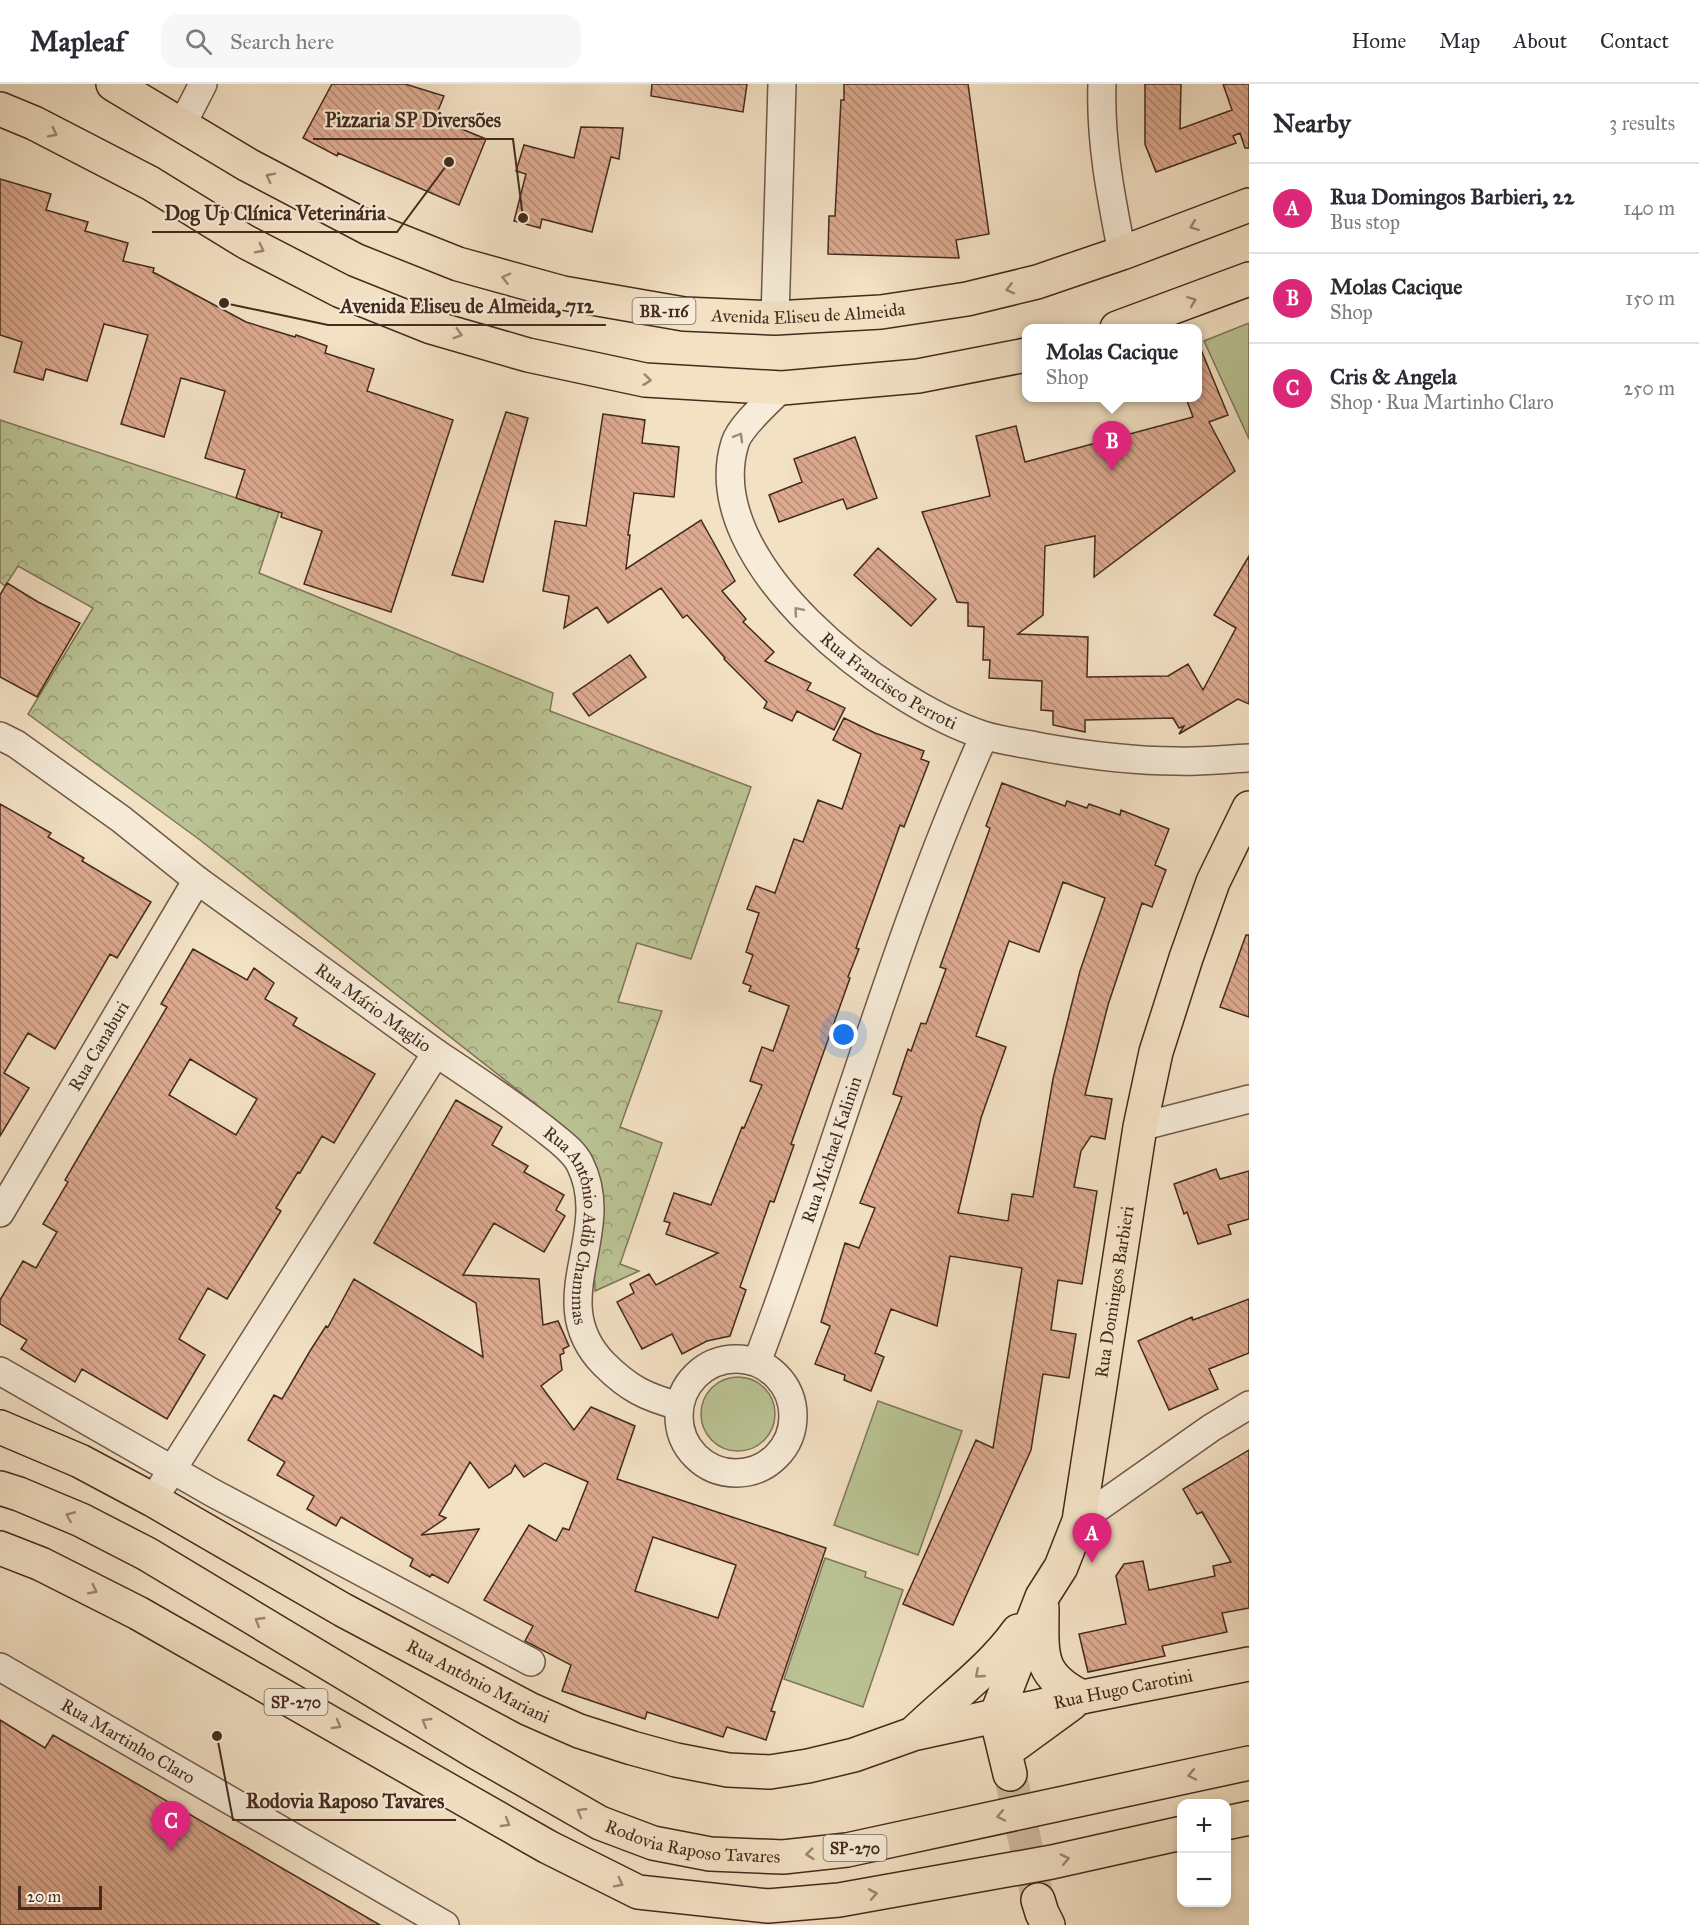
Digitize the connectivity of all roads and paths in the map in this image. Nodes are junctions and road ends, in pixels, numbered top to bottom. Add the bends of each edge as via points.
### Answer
1 (113, 84) edge
2 (202, 84) edge
3 (782, 84) edge
4 (1102, 84) edge
5 (0, 109) edge
6 (182, 125) junction
7 (1249, 205) edge
8 (1122, 253) junction
9 (1249, 279) edge
10 (775, 318) junction
11 (1128, 324) edge
12 (1022, 356) edge
13 (782, 388) junction
14 (0, 736) edge
15 (984, 736) junction
16 (1249, 758) edge
17 (1249, 808) edge
18 (197, 880) junction
19 (436, 1053) junction
20 (1249, 1099) edge
21 (1140, 1127) junction
22 (0, 1214) edge
23 (757, 1362) junction
24 (0, 1371) edge
25 (1249, 1405) edge
26 (679, 1406) junction
27 (0, 1427) edge
28 (172, 1470) junction
29 (0, 1488) edge
30 (153, 1500) junction
31 (1078, 1521) junction
32 (0, 1548) edge
33 (1042, 1597) junction
34 (531, 1662) dead end
35 (1249, 1664) edge
36 (0, 1667) edge
37 (1082, 1697) junction
38 (996, 1716) junction
39 (913, 1734) junction
40 (1007, 1763) junction
41 (1249, 1763) edge
42 (1249, 1818) edge
43 (1231, 1822) edge
44 (1177, 1834) edge
45 (445, 1925) edge

1 - 6 main road, Avenida Eliseu de Almeida / BR-116
2 - 6 street
3 - 10 street
4 - 8 street via 1107,177
5 -> 13 main road via 150,183 246,242 341,291 431,327 528,355 645,380
10 -> 6 main road, Avenida Eliseu de Almeida / BR-116 via 684,314 563,293 458,264 370,229 248,165
7 -> 8 main road, Avenida Eliseu de Almeida / BR-116
8 -> 10 main road, Avenida Eliseu de Almeida / BR-116 via 1037,282 966,299 881,312
11 -> 9 main road
12 - 13 main road via 918,376
15 -> 13 street, Rua Francisco Perroti via 910,702 855,661 807,622 771,579 751,547 737,516 729,474 736,440
14 - 18 street, Rua Mário Maglio via 121,819
15 - 16 street, Rua Francisco Perroti via 1097,757 1177,761
15 - 23 street, Rua Michael Kalinin via 956,797 875,1019
17 - 21 main road, Rua Domingos Barbieri via 1214,882 1185,958 1156,1052
18 - 19 street, Rua Mário Maglio
18 - 22 street, Rua Canaburi
19 - 26 street, Rua Antônio Adib Chammas via 533,1120 579,1161 590,1210 578,1290 578,1311 586,1340 625,1384
19 - 28 street, Rua Mário Maglio
20 - 21 street
21 - 31 main road, Rua Domingos Barbieri
23 - 26 street via 737,1358 717,1361 699,1371 686,1387
23 - 26 street via 774,1372 787,1388 794,1406 790,1436 773,1461 736,1474 716,1470 699,1460 686,1445 679,1426
24 - 28 street
25 - 31 street
27 - 30 main road, Rua Antônio Mariani via 80,1461
28 - 30 street, Rua Mário Maglio
28 - 34 street
41 -> 29 main road, Rodovia Raposo Tavares / SP-270 via 846,1850 773,1857 710,1854 653,1843 600,1823 147,1554 81,1520
30 - 39 main road, Rua Antônio Mariani via 343,1610 529,1709 632,1748 728,1770 770,1772 854,1755
31 - 33 main road, Rua Domingos Barbieri via 1061,1567
32 -> 44 main road, SP-270 via 138,1613 548,1847 638,1892 768,1906 839,1900 1040,1864
33 - 37 main road via 1046,1664 1052,1677
33 - 38 main road, Rua Domingos Barbieri
33 -> 39 main road via 1006,1648
35 - 37 main road, Rua Hugo Carotini
36 - 45 street, Rua Martinho Claro
37 - 38 main road, Rua Hugo Carotini
37 - 40 main road
38 - 39 main road, Rua Antônio Mariani
38 - 40 main road
39 - 40 main road via 981,1743
42 - 43 main road

